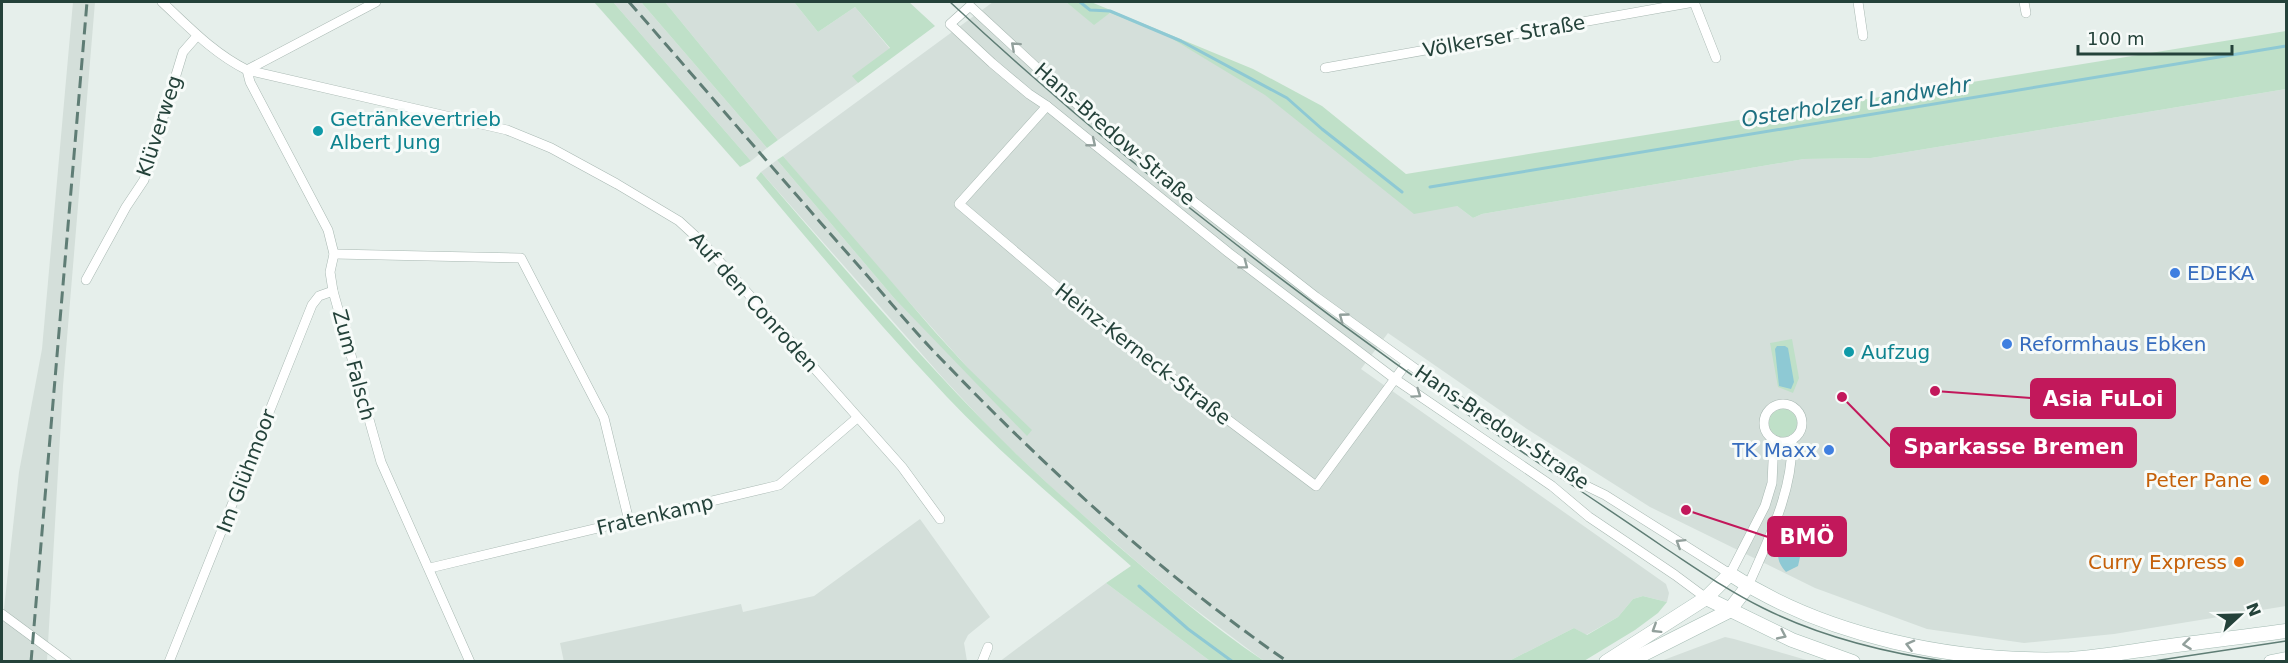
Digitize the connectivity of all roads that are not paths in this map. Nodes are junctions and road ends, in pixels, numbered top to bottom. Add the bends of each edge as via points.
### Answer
1 (162, 2) edge
2 (376, 2) edge
3 (1694, 2) edge
4 (1858, 2) edge
5 (2024, 2) edge
6 (2026, 13) dead end
7 (197, 36) junction
8 (1863, 36) dead end
9 (1716, 58) dead end
10 (1325, 68) dead end
11 (247, 70) junction
12 (1047, 106) junction
13 (333, 254) junction
14 (86, 280) dead end
15 (333, 291) junction
16 (1406, 363) junction
17 (1395, 379) junction
18 (857, 418) junction
19 (1774, 440) junction
20 (1792, 440) junction
21 (940, 519) dead end
22 (629, 521) junction
23 (430, 568) junction
24 (1730, 574) junction
25 (1748, 586) junction
26 (1706, 598) junction
27 (1729, 610) junction
28 (2, 614) edge
29 (2286, 631) edge
30 (988, 647) dead end
31 (2286, 659) edge
32 (466, 660) edge
33 (67, 662) edge
34 (169, 662) edge
35 (982, 662) edge
36 (1606, 662) edge
37 (1628, 662) edge
38 (1853, 662) edge
39 (2271, 662) edge

1 - 7 street, Auf den Conroden
2 - 11 street
3 - 9 street, Völkerser Straße
3 - 10 street, Völkerser Straße
4 - 8 street
5 - 6 street
7 - 11 street, Auf den Conroden
7 - 14 street, Klüverweg via 183,52 144,180
11 - 13 street, Zum Falsch via 328,230
11 - 18 street, Auf den Conroden via 507,130 551,148 617,184 679,221 704,244
16 -> 12 street, Hans-Bredow-Straße via 1153,170 970,6 950,24
12 -> 17 street, Hans-Bredow-Straße via 1228,253
12 - 17 street, Heinz-Kerneck-Straße via 959,204 1147,359 1316,486
13 - 15 street, Zum Falsch
13 - 22 street via 521,258 604,418
15 - 23 street, Zum Falsch via 381,462
15 - 34 street, Im Glühmoor via 319,296 312,305
16 - 17 street, Heinz-Kerneck-Straße
24 -> 16 street, Hans-Bredow-Straße via 1605,495 1574,480
17 -> 26 street, Hans-Bredow-Straße
18 - 21 street, Auf den Conroden via 902,467
18 - 22 street, Fratenkamp via 779,485
19 - 20 street
19 - 20 street via 1764,421 1773,407 1783,404 1801,415 1801,429
19 - 24 street via 1772,483 1765,506
20 - 25 street via 1793,454 1777,519
22 - 23 street, Fratenkamp
23 - 32 street, Zum Falsch
24 - 25 main road, Hans-Bredow-Straße
24 - 26 main road
25 - 27 main road
29 -> 25 main road, Hans-Bredow-Straße via 2072,658 1991,657 1933,651 1851,630
26 - 27 main road, Hans-Bredow-Straße
26 -> 36 main road
27 - 37 main road
27 -> 38 main road, Hans-Bredow-Straße via 1792,640
28 - 33 street
30 - 35 street
31 - 39 main road

